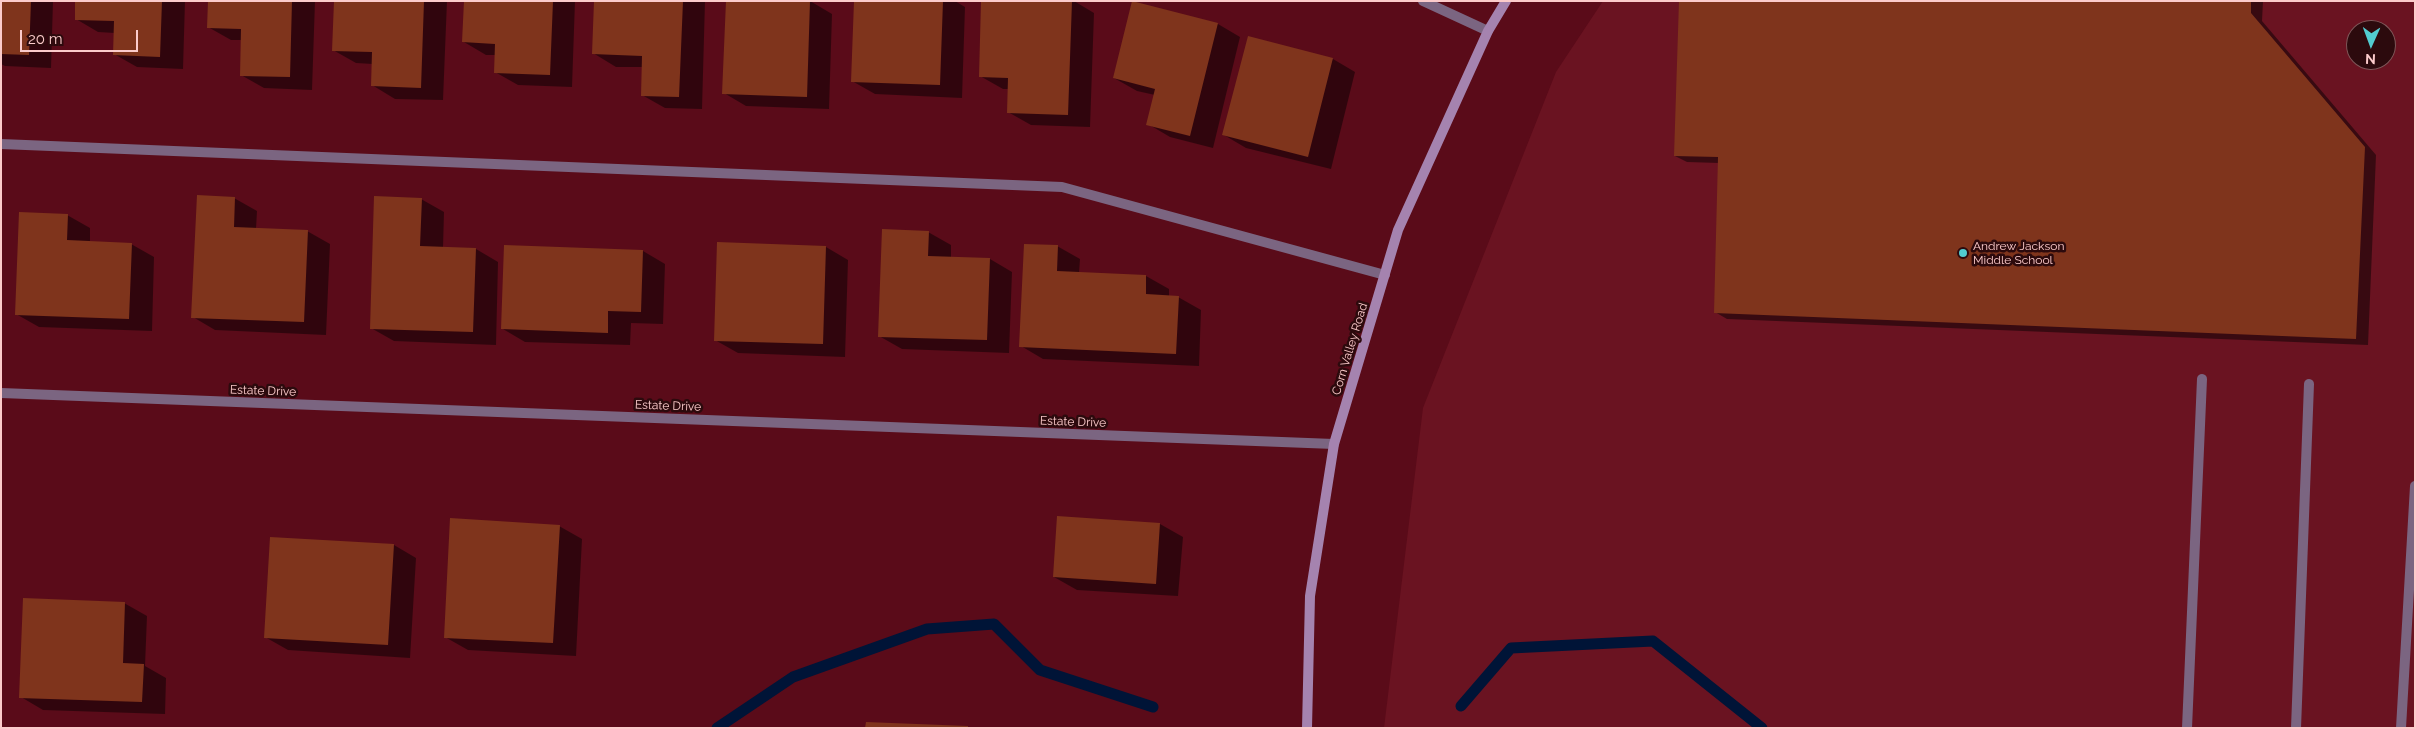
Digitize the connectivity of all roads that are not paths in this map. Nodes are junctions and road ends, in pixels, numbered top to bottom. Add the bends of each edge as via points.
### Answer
1 (1423, 1) edge
2 (1506, 1) edge
3 (1488, 31) junction
4 (1, 144) edge
5 (1384, 275) junction
6 (2202, 379) dead end
7 (2309, 384) dead end
8 (1, 393) edge
9 (1334, 444) junction
10 (2415, 486) edge
11 (1306, 728) edge
12 (2187, 728) edge
13 (2296, 728) edge
14 (2402, 728) edge

1 - 3 street
2 - 3 main road, Corn Valley Road
3 - 5 main road, Corn Valley Road via 1398,230
4 - 5 street via 1062,187
5 - 9 main road, Corn Valley Road
6 - 12 street
7 - 13 street
8 - 9 street, Estate Drive
9 - 11 main road, Corn Valley Road via 1310,596
10 - 14 street

